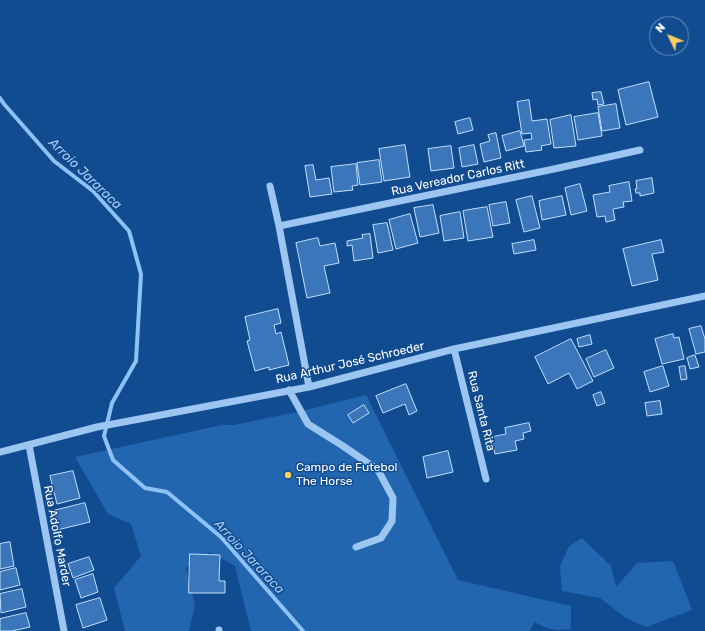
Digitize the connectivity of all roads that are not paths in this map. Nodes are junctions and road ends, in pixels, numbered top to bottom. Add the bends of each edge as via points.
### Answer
1 (640, 150) dead end
2 (270, 186) dead end
3 (279, 226) junction
4 (705, 296) edge
5 (454, 349) junction
6 (309, 387) junction
7 (289, 390) junction
8 (29, 445) junction
9 (0, 452) edge
10 (486, 479) dead end
11 (356, 547) dead end
12 (64, 631) edge

1 - 3 street, Rua Vereador Carlos Ritt
2 - 3 street
3 - 6 street
4 - 5 street, Rua Arthur José Schroeder
5 - 6 street, Rua Arthur José Schroeder
5 - 10 street, Rua Santa Rita
6 - 7 street, Rua Arthur José Schroeder
7 - 8 street, Rua Arthur José Schroeder via 134,419
7 - 11 street via 308,424 378,470 393,498 392,521 380,538
8 - 9 street, Rua Arthur José Schroeder
8 - 12 street, Rua Adolfo Marder

